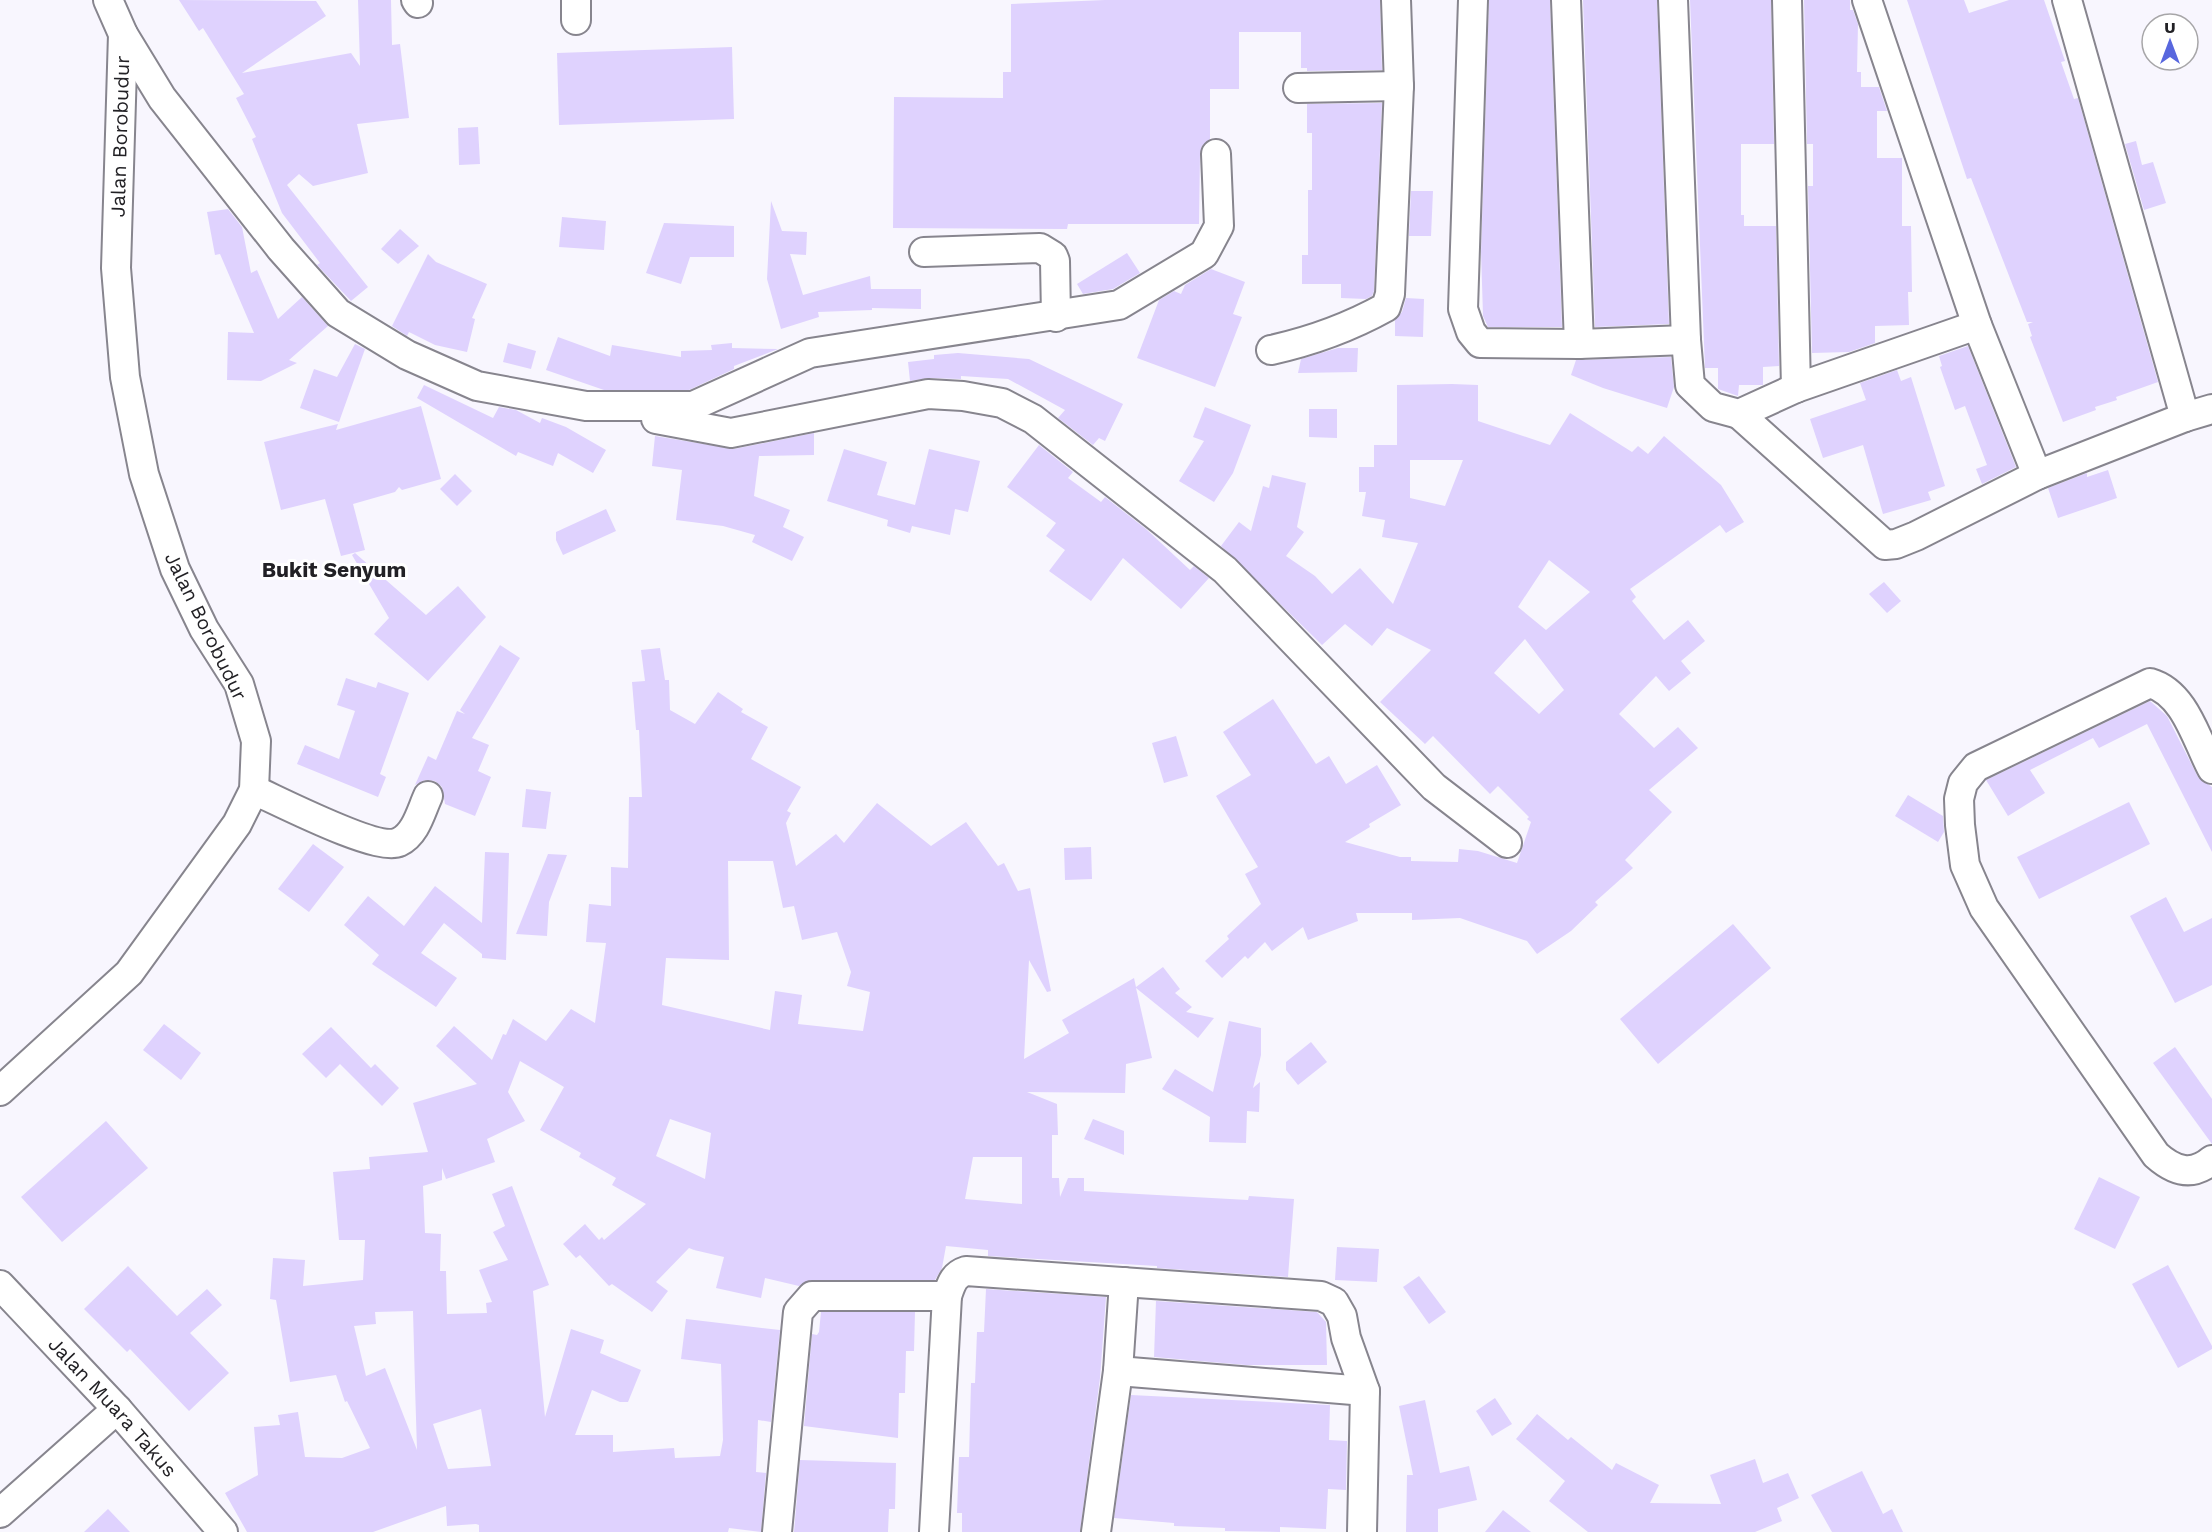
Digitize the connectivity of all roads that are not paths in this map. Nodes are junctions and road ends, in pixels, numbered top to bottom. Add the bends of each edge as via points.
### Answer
1 (108, 0) edge
2 (1396, 0) edge
3 (1473, 0) edge
4 (1566, 0) edge
5 (1672, 0) edge
6 (1787, 0) edge
7 (1867, 0) edge
8 (2067, 0) edge
9 (123, 34) junction
10 (1399, 86) junction
11 (1298, 88) dead end
12 (1216, 154) dead end
13 (924, 252) dead end
14 (1056, 317) junction
15 (1977, 325) junction
16 (1686, 340) junction
17 (1579, 344) junction
18 (1271, 350) dead end
19 (1796, 388) junction
20 (586, 406) junction
21 (2199, 413) edge
22 (1739, 414) junction
23 (2037, 475) junction
24 (2212, 769) edge
25 (254, 789) junction
26 (428, 796) dead end
27 (1507, 843) dead end
28 (0, 1091) edge
29 (2212, 1160) edge
30 (1124, 1282) junction
31 (0, 1285) edge
32 (947, 1296) junction
33 (1118, 1371) junction
34 (1365, 1391) junction
35 (117, 1409) junction
36 (0, 1513) edge
37 (223, 1532) edge
38 (777, 1532) edge
39 (934, 1532) edge
40 (1096, 1532) edge
41 (1362, 1532) edge

1 - 9 street, Jalan Borobudur
2 - 10 street
3 - 17 street via 1463,309 1471,332 1480,343
4 - 17 street
5 - 16 street
6 - 19 street
7 - 15 street
8 - 21 street
9 - 20 street via 162,98 281,249 338,313 407,355 477,387
9 - 25 street, Jalan Borobudur via 116,268 125,377 144,474 175,569 204,629 239,684 256,741
10 - 11 street
10 - 18 street via 1390,294 1386,307 1307,342
12 - 14 street via 1219,226 1204,254 1119,305
13 - 14 street via 1040,248 1054,261
14 - 20 street via 810,353 693,406
15 - 19 street
15 - 23 street
16 - 17 street
16 - 22 street via 1690,385 1713,407
19 - 22 street
20 - 27 street via 731,433 928,394 1002,403 1034,419 1225,570 1434,787
21 - 23 street
22 - 23 street via 1885,544 1916,536
24 - 29 street via 2173,696 2163,686 2150,683 1976,767 1963,783 1959,799 1965,865 1984,908 2156,1155 2170,1168 2184,1170 2205,1166
25 - 26 street via 375,842 398,842 412,832
25 - 28 street, Jalan Borobudur via 237,824 129,973
30 - 32 street via 966,1271 952,1281
30 - 33 street
30 - 34 street via 1321,1296 1334,1302 1342,1316
31 - 35 street, Jalan Muara Takus
32 - 38 street via 812,1296 798,1312
32 - 39 street
33 - 34 street
33 - 40 street
34 - 41 street
35 - 36 street
35 - 37 street, Jalan Muara Takus

